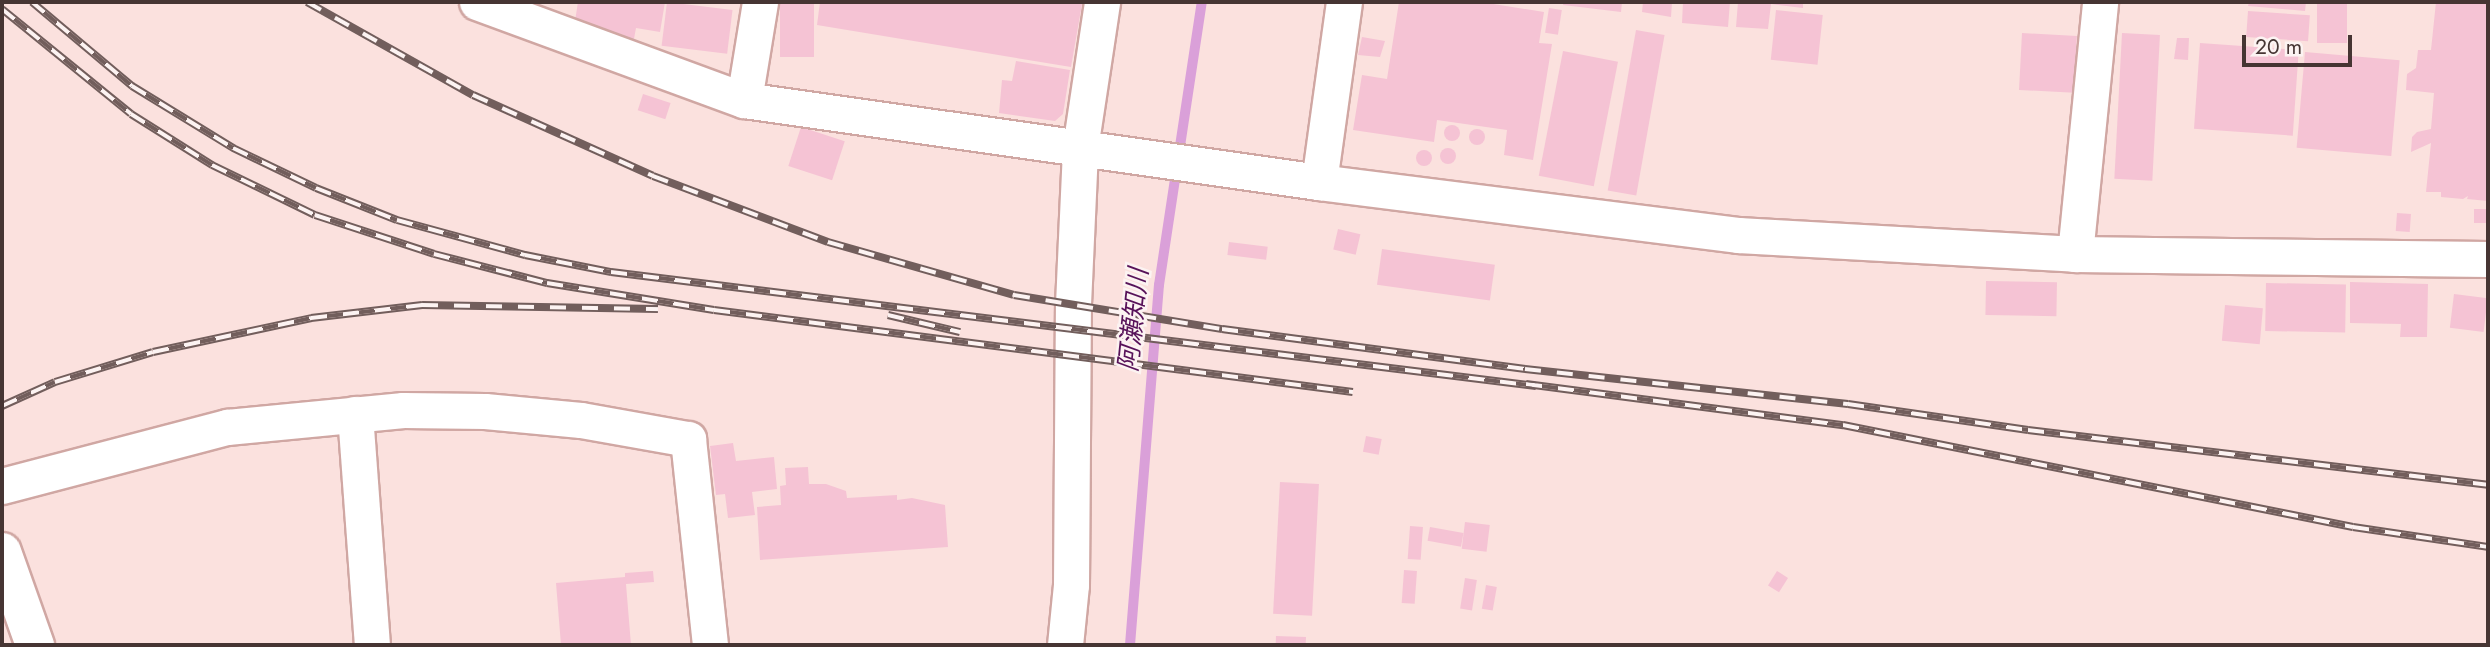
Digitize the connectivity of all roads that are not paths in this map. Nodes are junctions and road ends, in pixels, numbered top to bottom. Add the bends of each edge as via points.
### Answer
1 (477, 2) edge
2 (760, 2) edge
3 (1102, 2) edge
4 (1344, 2) edge
5 (2100, 2) edge
6 (744, 100) junction
7 (1080, 148) junction
8 (1306, 180) junction
9 (2075, 254) junction
10 (2488, 259) edge
11 (355, 414) junction
12 (2, 486) edge
13 (2, 552) edge
14 (35, 645) edge
15 (372, 645) edge
16 (710, 645) edge
17 (1065, 645) edge

1 - 6 street
2 - 6 street
3 - 7 street
4 - 8 street
5 - 9 street
6 - 7 street
7 - 8 street
7 - 17 street via 1073,304 1071,585
8 - 9 street via 1738,235
9 - 10 street
11 - 12 street via 227,427
11 - 15 street
11 - 16 street via 485,411 581,419 688,439
13 - 14 main road

